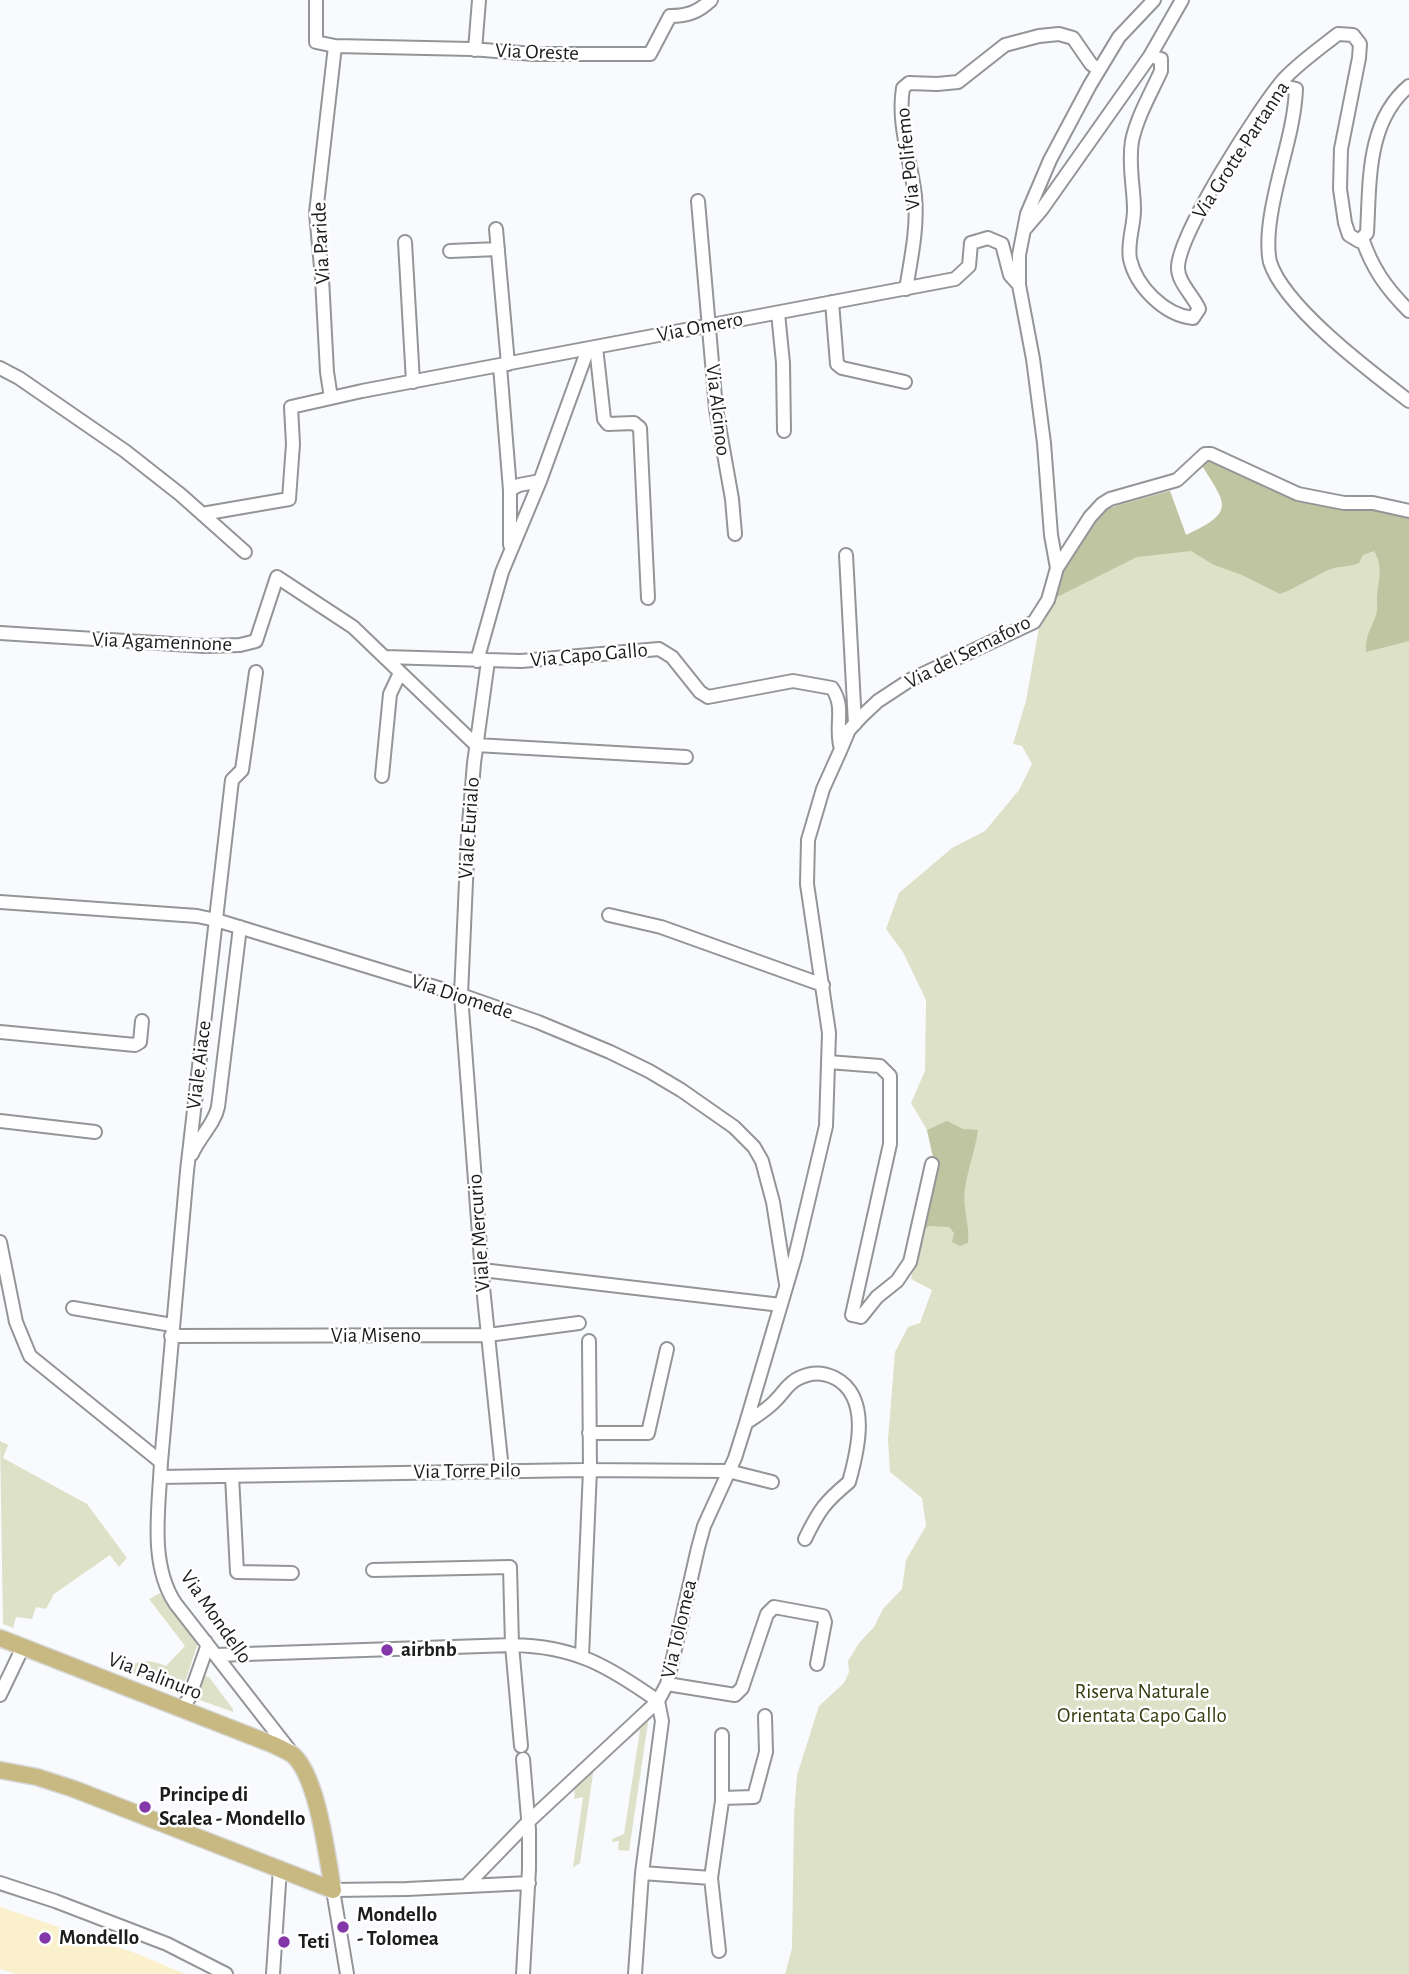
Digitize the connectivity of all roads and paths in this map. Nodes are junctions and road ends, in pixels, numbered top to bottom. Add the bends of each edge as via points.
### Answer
1 (316, 0) edge
2 (479, 0) edge
3 (710, 0) edge
4 (1154, 0) edge
5 (1182, 0) edge
6 (335, 46) junction
7 (475, 50) junction
8 (1150, 56) junction
9 (1099, 70) junction
10 (1280, 85) junction
11 (1409, 86) edge
12 (698, 201) dead end
13 (496, 229) dead end
14 (1024, 230) junction
15 (1363, 238) junction
16 (405, 242) dead end
17 (498, 249) junction
18 (450, 251) dead end
19 (1019, 285) junction
20 (906, 289) junction
21 (832, 302) junction
22 (1409, 311) edge
23 (778, 313) junction
24 (709, 326) junction
25 (592, 348) junction
26 (504, 365) junction
27 (0, 368) edge
28 (413, 382) junction
29 (905, 382) dead end
30 (329, 399) junction
31 (1409, 401) edge
32 (784, 432) dead end
33 (540, 481) junction
34 (510, 490) junction
35 (1409, 511) edge
36 (202, 514) junction
37 (735, 534) dead end
38 (245, 552) dead end
39 (846, 555) dead end
40 (1057, 568) junction
41 (502, 572) junction
42 (648, 598) dead end
43 (0, 633) edge
44 (385, 657) junction
45 (483, 661) junction
46 (257, 672) dead end
47 (400, 673) junction
48 (855, 724) junction
49 (476, 745) junction
50 (841, 749) junction
51 (686, 757) dead end
52 (382, 776) dead end
53 (0, 902) edge
54 (609, 915) dead end
55 (216, 920) junction
56 (240, 927) junction
57 (823, 985) junction
58 (461, 995) junction
59 (142, 1021) dead end
60 (0, 1032) edge
61 (828, 1062) junction
62 (0, 1121) edge
63 (95, 1132) dead end
64 (932, 1164) dead end
65 (187, 1171) junction
66 (0, 1242) edge
67 (482, 1270) junction
68 (4, 1280) edge
69 (787, 1286) junction
70 (781, 1305) junction
71 (73, 1308) dead end
72 (579, 1323) dead end
73 (172, 1331) junction
74 (488, 1335) junction
75 (589, 1341) dead end
76 (667, 1349) dead end
77 (746, 1423) junction
78 (589, 1433) junction
79 (161, 1462) junction
80 (502, 1470) junction
81 (590, 1470) junction
82 (728, 1471) junction
83 (232, 1476) junction
84 (160, 1477) junction
85 (772, 1482) dead end
86 (806, 1539) dead end
87 (373, 1570) dead end
88 (292, 1573) dead end
89 (0, 1638) edge
90 (206, 1642) junction
91 (512, 1646) junction
92 (23, 1647) junction
93 (216, 1655) junction
94 (582, 1656) junction
95 (817, 1664) dead end
96 (667, 1684) junction
97 (0, 1695) edge
98 (658, 1701) junction
99 (180, 1707) junction
100 (765, 1716) dead end
101 (722, 1735) dead end
102 (294, 1756) junction
103 (0, 1770) edge
104 (722, 1798) junction
105 (528, 1822) junction
106 (281, 1868) junction
107 (642, 1873) junction
108 (711, 1878) junction
109 (0, 1883) edge
110 (528, 1883) junction
111 (466, 1886) junction
112 (334, 1890) junction
113 (719, 1951) dead end
114 (346, 1973) edge
115 (226, 1974) edge
116 (273, 1974) edge
117 (523, 1974) edge
118 (635, 1974) edge

1 - 6 street via 316,42
2 - 7 street
3 - 7 street, Via Oreste via 699,11 670,16 650,54
4 - 9 street via 1119,37
5 - 8 street
6 - 7 street, Via Oreste
6 - 30 street, Via Paride via 316,213
8 - 10 street, Via Grotte Partanna via 1161,59 1161,71 1133,139 1129,256 1135,275 1149,293 1182,317 1193,318 1199,309 1178,266 1196,217
8 - 14 street
9 - 14 street via 1051,160
9 - 20 street, Via Polifemo via 1073,38 1059,34 1005,45 958,82 909,83 903,88 900,105 915,198
10 - 15 street, Via Grotte Partanna via 1338,34 1353,35 1360,44 1341,149 1340,189 1349,235 1359,241
10 - 31 street via 1296,89 1295,111 1269,232 1270,261 1285,292 1309,317
11 - 15 street via 1378,132
12 - 24 street, Via Alcinoo
13 - 17 street
14 - 19 street
15 - 22 street via 1384,285
16 - 28 street
17 - 18 street
17 - 26 street
19 - 20 street, Via Omero via 1010,275 1002,244 988,238 971,243 969,267 955,279
19 - 40 street via 1043,431
20 - 21 street, Via Omero
21 - 23 street, Via Omero
21 - 29 street via 837,364
23 - 24 street, Via Omero
23 - 32 street
24 - 25 street, Via Omero
24 - 37 street, Via Alcinoo
25 - 26 street, Via Omero
25 - 33 street
25 - 42 street via 604,419 608,424 634,423 639,428
26 - 28 street, Via Omero
26 - 34 street
27 - 36 street via 125,451
28 - 30 street, Via Omero
30 - 36 street, Via Omero via 291,407 289,499
33 - 34 street
33 - 41 street
34 - 41 street via 511,542
35 - 40 street, Via del Semaforo via 1298,494 1205,454 1177,480 1102,504
36 - 38 street
39 - 48 street
40 - 48 street, Via del Semaforo via 1048,600 1034,622 910,680 878,701
41 - 45 street, Viale Eurialo
43 - 44 street, Via Agamennone via 240,645 256,641 276,577 353,627
44 - 45 street, Via Capo Gallo
44 - 47 street
45 - 49 street, Viale Eurialo
45 - 50 street, Via Capo Gallo via 659,649 708,697 793,681 822,684 840,698
46 - 55 street, Viale Aiace via 242,770 232,780
47 - 49 street
47 - 52 street via 390,695
48 - 50 street, Via del Semaforo
49 - 51 street
49 - 58 street, Viale Eurialo
50 - 57 street, Via Tolomea via 808,840 807,884
53 - 55 street, Via Diomede
54 - 57 street via 661,927
55 - 56 street, Via Diomede
55 - 65 street, Viale Aiace
56 - 58 street, Via Diomede
56 - 65 street via 218,1107
57 - 61 street, Via Tolomea
58 - 67 street, Viale Mercurio
58 - 69 street, Via Diomede via 610,1052 660,1077 734,1127 754,1147 765,1170
59 - 60 street via 140,1042 135,1045
61 - 64 street via 880,1066 890,1076 890,1144 852,1315 860,1317 910,1262
61 - 69 street, Via Tolomea via 826,1126
62 - 63 street
65 - 73 street, Viale Aiace
66 - 68 street
67 - 70 street
67 - 74 street, Viale Mercurio
68 - 79 street via 30,1356
69 - 70 street, Via Tolomea
70 - 77 street, Via Tolomea
71 - 73 street, Via Miseno
72 - 74 street, Via Miseno
73 - 74 street, Via Miseno
73 - 79 street, Viale Aiace
74 - 80 street, Viale Mercurio
75 - 78 street
76 - 78 street via 648,1433
77 - 82 street, Via Tolomea
77 - 86 street via 796,1379 811,1373 824,1373 847,1384 858,1408 859,1425 849,1482 818,1513
78 - 81 street
79 - 84 street, Via Mondello
80 - 81 street, Via Torre Pilo
80 - 83 street, Via Torre Pilo
81 - 82 street, Via Torre Pilo
81 - 94 street
82 - 85 street, Via Torre Pilo
82 - 96 street, Via Tolomea via 704,1526
83 - 84 street, Via Torre Pilo
83 - 88 street via 237,1572
84 - 90 street, Via Mondello via 163,1581
87 - 91 street via 510,1567
89 - 92 main road, Via Palinuro
90 - 93 street, Via Mondello
90 - 99 street via 188,1698
91 - 93 street
91 - 94 street via 551,1647
91 - 105 street
92 - 97 street
92 - 99 main road, Via Palinuro
93 - 102 street, Via Mondello
94 - 98 street via 616,1672
95 - 96 street via 823,1616 774,1606 767,1614 742,1688 735,1695
96 - 98 street, Via Tolomea
98 - 105 street, Via Tolomea
98 - 107 street via 662,1721
99 - 102 main road, Via Palinuro
100 - 104 street via 766,1752 754,1797
101 - 104 street
102 - 112 main road, Via Mondello via 312,1790
103 - 106 main road via 65,1786
104 - 108 street
105 - 110 street
105 - 111 street, Via Tolomea
106 - 112 main road
106 - 116 street
107 - 108 street
107 - 118 street
108 - 113 street
109 - 115 street via 159,1941
110 - 111 street
110 - 117 street
111 - 112 street
112 - 114 street, Via Mondello

